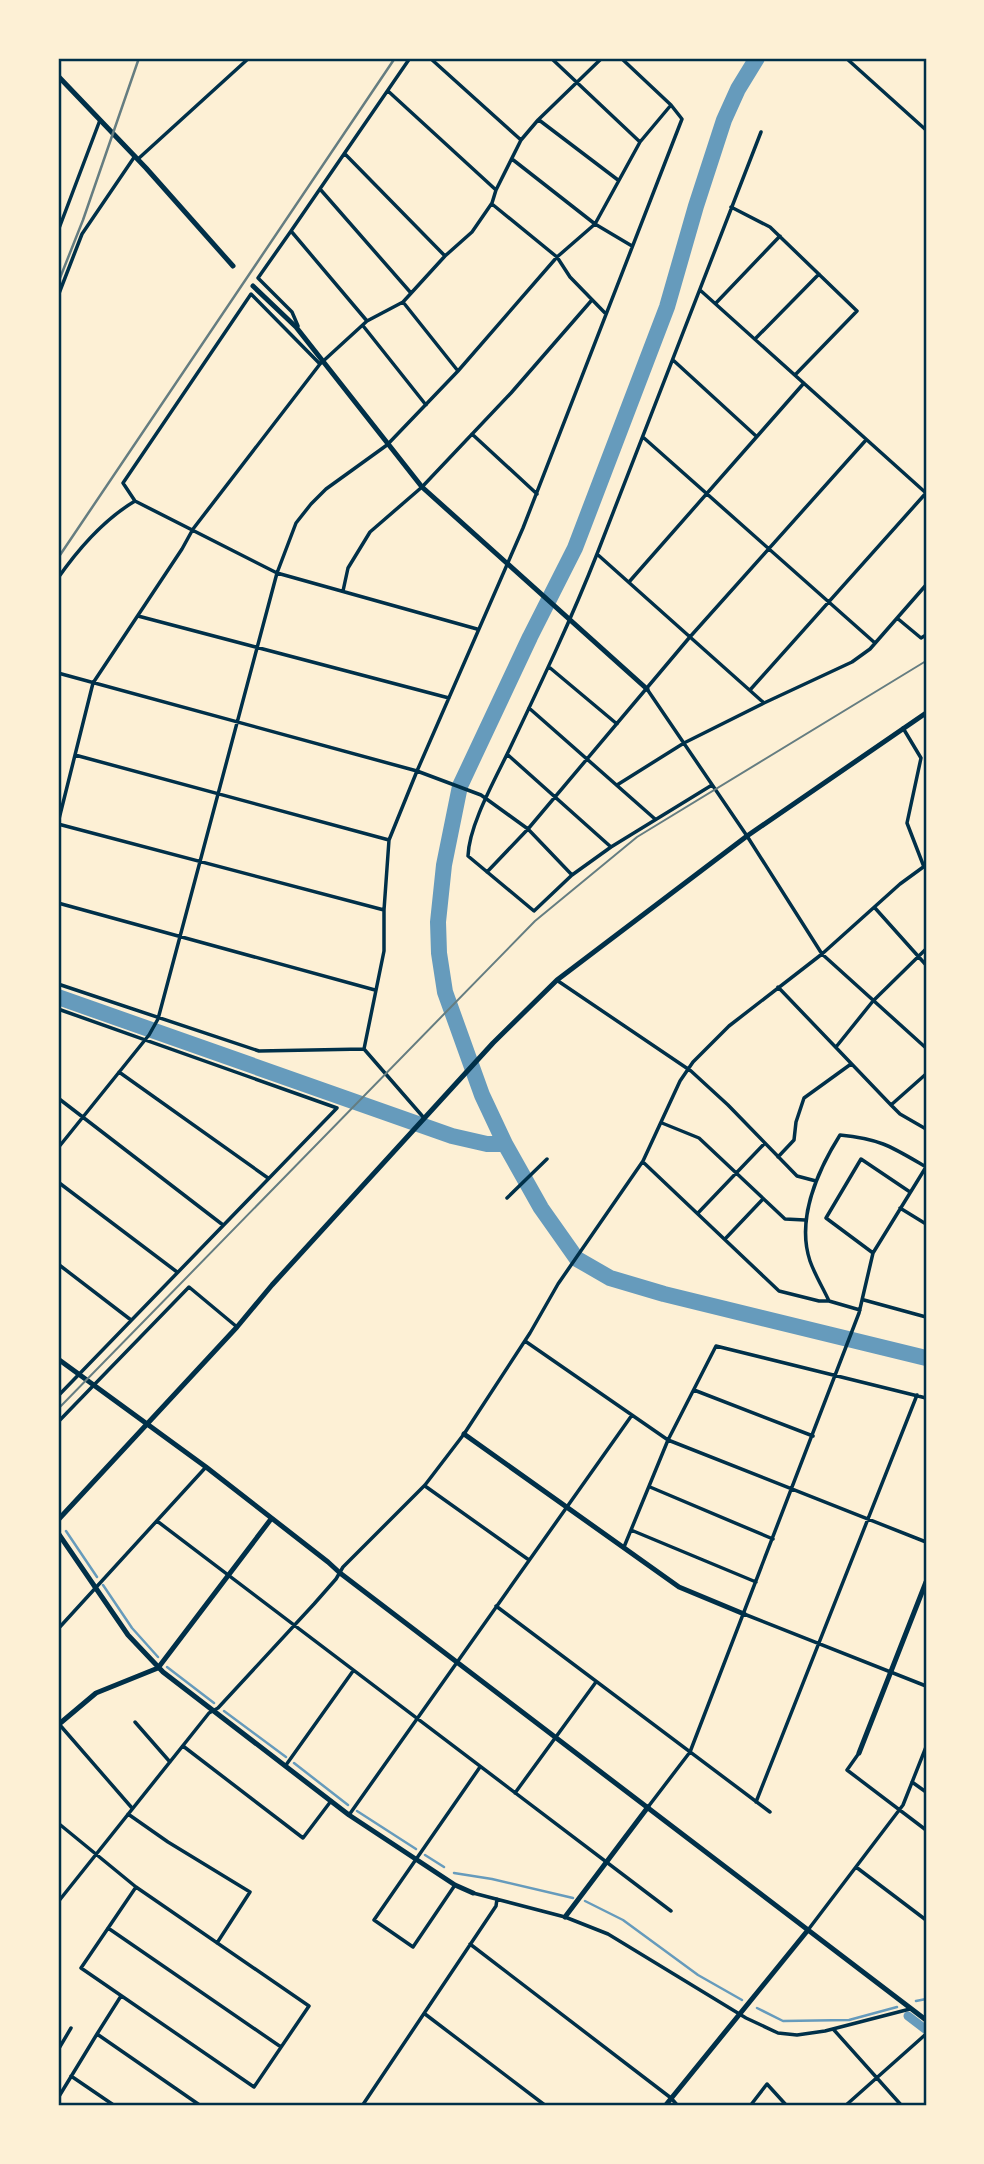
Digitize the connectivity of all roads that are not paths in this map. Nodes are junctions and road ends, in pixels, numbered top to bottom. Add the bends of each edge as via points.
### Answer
1 (249, 58) edge
2 (410, 58) edge
3 (430, 58) edge
4 (551, 58) edge
5 (602, 58) edge
6 (621, 58) edge
7 (846, 58) edge
8 (58, 76) edge
9 (577, 83) junction
10 (388, 91) junction
11 (671, 105) junction
12 (100, 120) junction
13 (538, 120) junction
14 (926, 130) edge
15 (761, 132) dead end
16 (521, 140) junction
17 (640, 142) junction
18 (345, 154) junction
19 (136, 158) junction
20 (512, 158) junction
21 (618, 180) junction
22 (320, 189) junction
23 (496, 190) junction
24 (492, 203) junction
25 (731, 207) junction
26 (595, 224) junction
27 (58, 231) edge
28 (291, 231) junction
29 (780, 236) junction
30 (632, 246) junction
31 (445, 256) junction
32 (557, 257) junction
33 (233, 266) dead end
34 (819, 274) junction
35 (253, 286) dead end
36 (700, 290) junction
37 (411, 293) junction
38 (58, 296) edge
39 (591, 301) junction
40 (403, 302) junction
41 (716, 304) junction
42 (606, 314) junction
43 (365, 324) junction
44 (300, 332) junction
45 (755, 340) junction
46 (673, 360) junction
47 (322, 363) junction
48 (458, 371) junction
49 (795, 375) junction
50 (804, 383) junction
51 (426, 405) junction
52 (472, 434) junction
53 (756, 436) junction
54 (644, 438) junction
55 (866, 440) junction
56 (387, 445) junction
57 (422, 487) junction
58 (706, 492) junction
59 (926, 493) edge
60 (537, 494) junction
61 (135, 501) junction
62 (193, 529) junction
63 (769, 548) junction
64 (597, 555) junction
65 (507, 565) junction
66 (277, 573) junction
67 (58, 578) edge
68 (629, 582) junction
69 (926, 585) edge
70 (343, 592) junction
71 (829, 601) junction
72 (138, 616) junction
73 (897, 618) junction
74 (570, 621) junction
75 (477, 629) junction
76 (926, 635) edge
77 (689, 638) junction
78 (875, 643) junction
79 (257, 649) junction
80 (549, 666) junction
81 (58, 673) edge
82 (93, 683) junction
83 (647, 689) junction
84 (750, 691) junction
85 (449, 698) junction
86 (764, 703) junction
87 (529, 708) junction
88 (926, 713) edge
89 (238, 722) junction
90 (617, 724) junction
91 (903, 728) junction
92 (684, 743) junction
93 (75, 755) junction
94 (508, 755) junction
95 (588, 759) junction
96 (417, 771) junction
97 (617, 785) junction
98 (712, 785) junction
99 (219, 794) junction
100 (555, 796) junction
101 (487, 799) junction
102 (655, 819) junction
103 (58, 824) edge
104 (528, 829) junction
105 (747, 836) junction
106 (389, 840) junction
107 (611, 847) junction
108 (200, 864) junction
109 (925, 866) edge
110 (487, 872) junction
111 (572, 875) junction
112 (58, 903) edge
113 (875, 908) junction
114 (384, 911) junction
115 (181, 935) junction
116 (926, 949) edge
117 (822, 954) junction
118 (918, 956) junction
119 (926, 965) edge
120 (557, 981) junction
121 (58, 984) edge
122 (778, 987) junction
123 (375, 990) junction
124 (873, 1001) junction
125 (58, 1009) edge
126 (157, 1021) junction
127 (147, 1037) junction
128 (836, 1047) junction
129 (926, 1048) edge
130 (364, 1049) junction
131 (851, 1064) junction
132 (687, 1069) junction
133 (119, 1072) junction
134 (926, 1074) edge
135 (58, 1098) edge
136 (891, 1105) junction
137 (83, 1117) junction
138 (424, 1118) junction
139 (662, 1123) junction
140 (926, 1129) edge
141 (765, 1143) junction
142 (58, 1148) edge
143 (778, 1157) junction
144 (547, 1158) dead end
145 (643, 1161) junction
146 (926, 1167) edge
147 (736, 1174) junction
148 (268, 1178) junction
149 (816, 1181) junction
150 (58, 1182) edge
151 (910, 1192) junction
152 (507, 1198) dead end
153 (763, 1199) junction
154 (900, 1208) junction
155 (698, 1213) junction
156 (805, 1220) junction
157 (926, 1224) edge
158 (223, 1225) junction
159 (725, 1239) junction
160 (873, 1253) junction
161 (58, 1264) edge
162 (177, 1272) junction
163 (864, 1300) junction
164 (830, 1301) junction
165 (860, 1310) junction
166 (926, 1317) edge
167 (131, 1320) junction
168 (237, 1327) junction
169 (525, 1341) junction
170 (58, 1359) edge
171 (80, 1375) junction
172 (836, 1376) junction
173 (94, 1385) junction
174 (694, 1390) junction
175 (917, 1395) junction
176 (58, 1396) edge
177 (926, 1398) edge
178 (632, 1415) junction
179 (58, 1422) edge
180 (145, 1423) junction
181 (464, 1434) junction
182 (813, 1436) junction
183 (668, 1440) junction
184 (206, 1467) junction
185 (425, 1485) junction
186 (650, 1487) junction
187 (792, 1490) junction
188 (567, 1506) junction
189 (271, 1519) junction
190 (58, 1520) edge
191 (869, 1520) junction
192 (157, 1521) junction
193 (631, 1530) junction
194 (58, 1533) edge
195 (773, 1539) junction
196 (926, 1542) edge
197 (624, 1547) junction
198 (529, 1560) junction
199 (340, 1573) junction
200 (228, 1576) junction
201 (756, 1582) junction
202 (926, 1582) edge
203 (96, 1588) junction
204 (496, 1606) junction
205 (744, 1615) junction
206 (295, 1626) junction
207 (58, 1629) edge
208 (820, 1644) junction
209 (456, 1662) junction
210 (159, 1668) junction
211 (353, 1671) junction
212 (891, 1672) junction
213 (596, 1682) junction
214 (926, 1686) edge
215 (213, 1711) junction
216 (416, 1718) junction
217 (135, 1722) dead end
218 (58, 1724) edge
219 (556, 1738) junction
220 (183, 1746) junction
221 (926, 1747) edge
222 (690, 1752) junction
223 (859, 1753) joint
224 (170, 1762) junction
225 (286, 1765) junction
226 (480, 1766) junction
227 (912, 1782) junction
228 (926, 1792) edge
229 (515, 1793) junction
230 (331, 1801) junction
231 (757, 1802) junction
232 (648, 1807) junction
233 (132, 1808) junction
234 (899, 1810) junction
235 (770, 1812) dead end
236 (128, 1814) junction
237 (349, 1815) junction
238 (59, 1825) edge
239 (926, 1830) edge
240 (95, 1854) junction
241 (416, 1858) junction
242 (607, 1863) junction
243 (856, 1867) junction
244 (455, 1885) junction
245 (136, 1886) junction
246 (473, 1893) joint
247 (497, 1899) junction
248 (58, 1902) edge
249 (671, 1911) dead end
250 (565, 1917) junction
251 (926, 1920) edge
252 (108, 1928) junction
253 (808, 1930) junction
254 (217, 1943) junction
255 (470, 1944) junction
256 (121, 1996) junction
257 (912, 2008) junction
258 (425, 2014) junction
259 (741, 2014) junction
260 (926, 2020) edge
261 (71, 2028) dead end
262 (834, 2030) junction
263 (97, 2034) junction
264 (926, 2034) edge
265 (281, 2047) junction
266 (58, 2050) edge
267 (71, 2076) junction
268 (876, 2078) junction
269 (58, 2098) edge
270 (671, 2098) junction
271 (115, 2106) edge
272 (201, 2106) edge
273 (362, 2106) edge
274 (546, 2106) edge
275 (665, 2106) edge
276 (678, 2106) edge
277 (750, 2106) edge
278 (788, 2106) edge
279 (845, 2106) edge
280 (902, 2106) edge

1 - 19 street
2 - 10 street
3 - 16 street
4 - 9 street
5 - 9 street
6 - 11 street
7 - 14 street
8 - 12 street
9 - 13 street
9 - 17 street
10 - 18 street
10 - 23 street
11 - 17 street
11 - 30 street via 682,119
12 - 19 street
12 - 27 street
13 - 16 street
13 - 21 street
15 - 25 street
16 - 20 street
17 - 21 street
18 - 22 street
18 - 31 street
19 - 33 street
19 - 38 street via 82,234
20 - 23 street
20 - 26 street
21 - 26 street
22 - 28 street
22 - 37 street
23 - 24 street
24 - 31 street via 472,232
24 - 32 street
25 - 29 street
25 - 36 street
26 - 30 street
26 - 32 street
28 - 43 street
28 - 44 street via 258,278 292,312
29 - 34 street
29 - 41 street
30 - 42 street
31 - 37 street
32 - 39 street
32 - 48 street
34 - 45 street
34 - 49 street via 858,311
35 - 44 street
36 - 41 street
36 - 46 street
37 - 40 street
39 - 42 street
39 - 52 street
40 - 43 street
40 - 48 street
41 - 45 street
42 - 60 street
43 - 47 street
43 - 51 street
44 - 47 street
45 - 49 street
46 - 53 street
46 - 54 street
47 - 56 street
47 - 61 street via 251,294 123,483
47 - 62 street
48 - 51 street
49 - 50 street
50 - 53 street
50 - 55 street
51 - 56 street
52 - 57 street
52 - 60 street
53 - 58 street
54 - 58 street
54 - 64 street
55 - 59 street
55 - 63 street
56 - 57 street
56 - 66 street via 311,504 296,523
57 - 65 street
57 - 70 street via 370,532 348,568
58 - 63 street
58 - 68 street
59 - 71 street
60 - 65 street
61 - 62 street
61 - 67 street via 79,548
62 - 66 street
62 - 72 street
63 - 71 street
63 - 77 street
64 - 68 street
64 - 74 street
65 - 74 street
65 - 75 street
66 - 70 street
66 - 79 street
68 - 77 street
69 - 73 street
70 - 75 street
71 - 78 street
71 - 84 street
72 - 79 street
72 - 82 street
73 - 76 street via 921,638
73 - 78 street
74 - 80 street
74 - 83 street
75 - 85 street
77 - 83 street
77 - 84 street
78 - 86 street via 852,662
79 - 85 street
79 - 89 street
80 - 87 street
80 - 90 street
81 - 82 street
82 - 89 street
82 - 93 street
83 - 90 street
83 - 92 street
84 - 86 street
85 - 96 street
86 - 92 street
87 - 94 street
87 - 95 street
88 - 91 street
89 - 96 street
89 - 99 street
90 - 95 street
91 - 105 street
91 - 109 street via 921,758 907,823
92 - 97 street
92 - 98 street
93 - 99 street
93 - 103 street
94 - 100 street
94 - 101 street
95 - 97 street
95 - 100 street
96 - 101 street
96 - 106 street
97 - 102 street
98 - 102 street
98 - 105 street
99 - 106 street
99 - 108 street
100 - 104 street
100 - 107 street
101 - 104 street
101 - 110 street via 468,856
102 - 107 street
103 - 108 street
104 - 110 street
104 - 111 street
105 - 117 street
105 - 120 street
106 - 114 street
107 - 111 street
108 - 114 street
108 - 115 street
109 - 113 street
110 - 111 street via 534,911
112 - 115 street
113 - 117 street
113 - 118 street
114 - 123 street via 384,951
115 - 123 street
115 - 126 street
116 - 118 street
117 - 122 street
117 - 124 street
118 - 119 street
118 - 124 street
120 - 132 street
120 - 138 street
121 - 126 street
122 - 128 street
122 - 132 street via 729,1026
123 - 130 street
124 - 128 street
124 - 129 street
125 - 127 street
126 - 127 street
126 - 130 street via 259,1051
127 - 133 street
127 - 148 street via 337,1108
128 - 131 street
130 - 138 street
131 - 136 street
131 - 143 street via 804,1098 794,1140
132 - 139 street
132 - 141 street
133 - 137 street
133 - 148 street
134 - 136 street
135 - 137 street
136 - 140 street
137 - 142 street
137 - 158 street
138 - 168 street
139 - 145 street
139 - 147 street via 699,1138
141 - 143 street
141 - 147 street
143 - 149 street via 797,1177
144 - 152 street
145 - 155 street
145 - 169 street via 560,1281
146 - 149 street via 886,1143 840,1135
146 - 151 street
147 - 153 street
147 - 155 street
148 - 158 street
149 - 156 street
150 - 162 street
151 - 154 street
151 - 160 street via 861,1159 826,1217
153 - 156 street via 785,1219
153 - 159 street
154 - 157 street
154 - 160 street
155 - 159 street
156 - 164 street via 809,1260
158 - 162 street
159 - 164 street via 779,1291
160 - 163 street
161 - 167 street
162 - 167 street
163 - 165 street
163 - 166 street
164 - 165 street
165 - 172 street
167 - 171 street
168 - 173 street via 190,1287
168 - 180 street
169 - 178 street
169 - 181 street
170 - 171 street
171 - 173 street
171 - 176 street
172 - 174 street via 716,1346
172 - 175 street
172 - 182 street
173 - 179 street
173 - 180 street
174 - 182 street
174 - 183 street
175 - 177 street
175 - 191 street
178 - 183 street
178 - 188 street
180 - 184 street
180 - 190 street
181 - 185 street
181 - 188 street
182 - 187 street
183 - 186 street
183 - 187 street
184 - 189 street
184 - 192 street
185 - 198 street
185 - 199 street
186 - 193 street
186 - 195 street
187 - 191 street
187 - 195 street
188 - 197 street
188 - 198 street
189 - 199 street
189 - 200 street
191 - 196 street
191 - 208 street
192 - 200 street
192 - 203 street
193 - 197 street
193 - 201 street
194 - 203 street
195 - 201 street
197 - 205 street via 679,1587
198 - 204 street
199 - 206 street
199 - 209 street
200 - 206 street
200 - 210 street
201 - 205 street
202 - 212 street
203 - 207 street
203 - 210 street via 128,1635
204 - 209 street
204 - 213 street
205 - 208 street
205 - 222 street
206 - 211 street
206 - 215 street
208 - 212 street
208 - 231 street
209 - 216 street
209 - 219 street
210 - 215 street
210 - 218 street via 96,1693
211 - 216 street
211 - 225 street
212 - 214 street
212 - 223 street
213 - 219 street
213 - 222 street
215 - 220 street
215 - 225 street
216 - 226 street
216 - 237 street
217 - 224 street
218 - 233 street
219 - 229 street
219 - 232 street
220 - 224 street
220 - 230 street via 303,1838
221 - 227 street
222 - 231 street
222 - 232 street
223 - 234 street via 847,1770
224 - 233 street
225 - 230 street
226 - 229 street
226 - 241 street
227 - 228 street
227 - 234 street
229 - 242 street
230 - 237 street
231 - 235 street
232 - 242 street
232 - 253 street
233 - 236 street
234 - 239 street
234 - 243 street
236 - 240 street
236 - 254 street via 250,1892
237 - 241 street
238 - 240 street
240 - 245 street
240 - 248 street
241 - 244 street
241 - 244 street via 374,1920 413,1947
242 - 249 street
242 - 250 street
243 - 251 street
243 - 253 street
244 - 246 street
245 - 252 street
245 - 254 street
246 - 247 street
247 - 250 street
247 - 255 street
250 - 259 street via 608,1934
252 - 256 street via 81,1968
252 - 265 street
253 - 257 street
253 - 259 street
254 - 265 street via 309,2006
255 - 258 street
255 - 270 street
256 - 263 street
256 - 265 street via 254,2087
257 - 260 street
257 - 262 street
258 - 273 street
258 - 274 street
259 - 262 street via 788,2035
259 - 270 street
261 - 266 street
262 - 268 street
263 - 267 street
263 - 272 street
264 - 268 street
267 - 269 street
267 - 271 street
268 - 279 street
268 - 280 street
270 - 275 street
270 - 276 street
277 - 278 street via 767,2084

